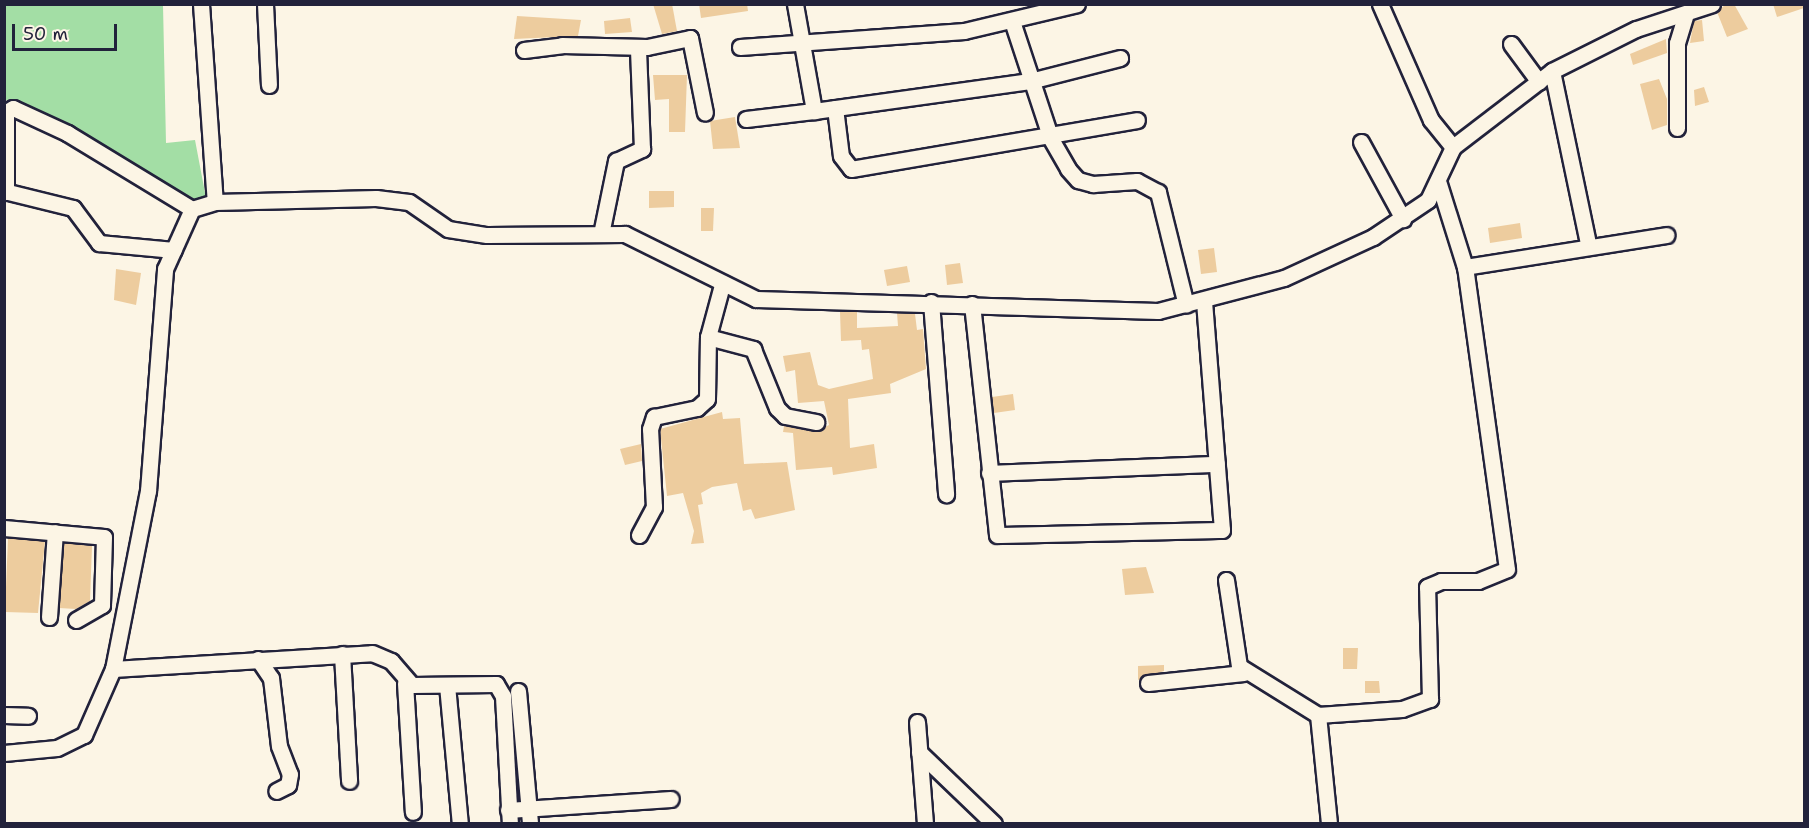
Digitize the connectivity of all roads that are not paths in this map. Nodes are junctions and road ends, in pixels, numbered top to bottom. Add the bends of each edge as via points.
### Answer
1 (201, 4) edge
2 (265, 4) edge
3 (795, 4) edge
4 (1077, 4) edge
5 (1380, 4) edge
6 (1712, 4) edge
7 (1686, 14) junction
8 (1013, 24) junction
9 (804, 40) junction
10 (1511, 44) dead end
11 (740, 47) dead end
12 (638, 48) junction
13 (524, 50) dead end
14 (1120, 58) dead end
15 (1552, 71) junction
16 (1030, 81) junction
17 (1539, 82) junction
18 (269, 85) dead end
19 (835, 108) junction
20 (814, 111) junction
21 (705, 113) dead end
22 (746, 119) dead end
23 (1137, 120) dead end
24 (1677, 128) dead end
25 (1051, 139) junction
26 (1361, 142) dead end
27 (1454, 147) junction
28 (1439, 184) junction
29 (5, 191) edge
30 (215, 202) junction
31 (192, 209) junction
32 (1403, 219) junction
33 (601, 234) junction
34 (1665, 234) dead end
35 (1588, 243) junction
36 (174, 250) junction
37 (1465, 267) junction
38 (722, 285) junction
39 (1204, 300) junction
40 (931, 302) junction
41 (972, 304) junction
42 (1186, 305) junction
43 (708, 337) junction
44 (816, 422) dead end
45 (1217, 464) junction
46 (989, 473) junction
47 (946, 494) dead end
48 (4, 528) edge
49 (55, 532) junction
50 (639, 535) dead end
51 (1226, 580) dead end
52 (49, 617) dead end
53 (76, 620) dead end
54 (342, 654) junction
55 (258, 659) junction
56 (113, 669) junction
57 (1243, 673) junction
58 (405, 683) junction
59 (1148, 683) dead end
60 (447, 685) junction
61 (518, 692) dead end
62 (4, 715) edge
63 (1318, 715) junction
64 (28, 716) dead end
65 (917, 722) dead end
66 (919, 752) junction
67 (4, 753) edge
68 (349, 781) dead end
69 (276, 791) dead end
70 (671, 799) dead end
71 (413, 812) dead end
72 (529, 816) edge
73 (509, 817) edge
74 (981, 817) edge
75 (460, 824) edge
76 (925, 824) edge
77 (994, 824) edge
78 (1329, 824) edge

1 - 30 street
2 - 18 street
3 - 9 street
4 - 8 street
5 - 27 street via 1431,120
6 - 7 street
7 - 15 street via 1636,29
7 - 24 street via 1677,43
8 - 9 street
8 - 16 street
9 - 11 street
9 - 20 street
10 - 17 street
12 - 13 street via 562,45
12 - 21 street via 691,39
12 - 33 street via 642,149 616,161
14 - 16 street
15 - 17 street
15 - 35 street
16 - 19 street
16 - 25 street
17 - 27 street
19 - 20 street
19 - 25 street via 841,156 851,169
20 - 22 street
23 - 25 street
25 - 42 street via 1078,180 1137,182 1158,192
26 - 32 street
27 - 28 street
28 - 32 street
28 - 37 street
29 - 31 street via 6,112 12,108 67,133
29 - 36 street via 78,210 99,243
30 - 31 street
30 - 33 street via 376,198 409,202 448,229
31 - 36 street
32 - 39 street via 1327,261
33 - 38 street via 651,243
34 - 35 street
35 - 37 street
36 - 56 street via 165,269 148,491
37 - 63 street via 1507,569 1478,581 1442,581 1427,587 1430,699 1402,709
38 - 40 street via 769,300
38 - 43 street
39 - 42 street
39 - 45 street
40 - 41 street
40 - 47 street
41 - 42 street via 1124,313
41 - 46 street
43 - 44 street via 753,349 777,408 785,416
43 - 50 street via 707,399 697,408 654,417 650,429 654,507
45 - 46 street
45 - 46 street via 1222,530 997,535
48 - 49 street
49 - 52 street
49 - 53 street via 105,539 102,605
51 - 57 street via 1235,658
54 - 55 street
54 - 58 street via 383,655
54 - 68 street
55 - 56 street
55 - 69 street via 271,678 279,746 291,778
56 - 67 street via 84,735 57,748
57 - 59 street
57 - 63 street via 1278,687
58 - 60 street
58 - 71 street
60 - 73 street via 485,682 502,690
60 - 75 street
61 - 72 street
62 - 64 street
63 - 78 street
65 - 66 street
66 - 74 street
66 - 76 street
70 - 72 street
72 - 73 street
74 - 77 street

